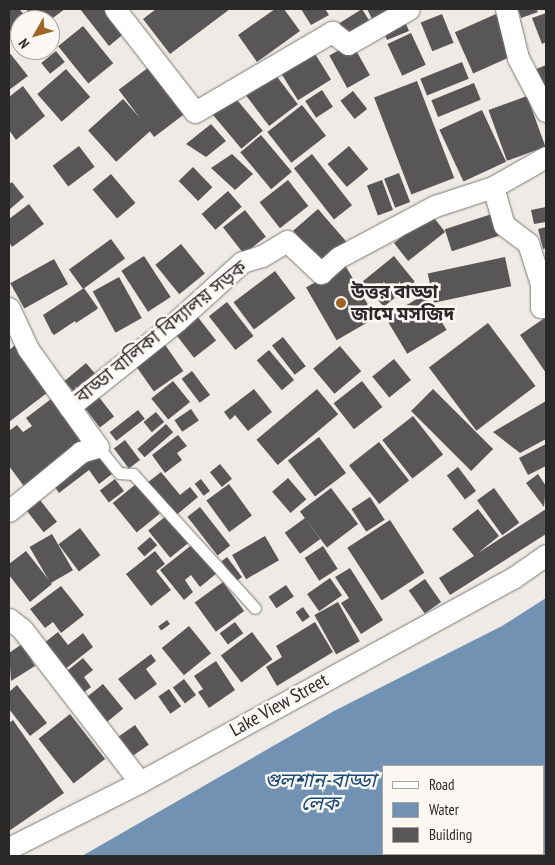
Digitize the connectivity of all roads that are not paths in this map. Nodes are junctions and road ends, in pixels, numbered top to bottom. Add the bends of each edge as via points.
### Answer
1 (114, 9) edge
2 (409, 9) edge
3 (506, 9) edge
4 (546, 111) edge
5 (546, 157) edge
6 (493, 187) junction
7 (546, 307) edge
8 (9, 308) edge
9 (69, 407) junction
10 (98, 447) junction
11 (9, 510) edge
12 (546, 555) edge
13 (255, 608) dead end
14 (9, 619) edge
15 (140, 782) junction
16 (9, 848) edge

1 - 2 street via 195,112 332,32 348,44
3 - 4 street via 518,58
5 - 6 street
6 - 7 street via 504,225 528,243 541,284 541,307
6 - 9 street, বাড্ডা বালিকা বিদ্যালয় সড়ক via 435,206 340,258 321,273 287,241 262,256 242,262 177,321
8 - 9 street, বাড্ডা বালিকা বিদ্যালয় সড়ক via 28,349
9 - 10 street, বাড্ডা বালিকা বিদ্যালয় সড়ক
10 - 11 street via 81,452
10 - 13 lane via 119,473 133,474
12 - 15 street, Lake View Street via 513,578
14 - 15 street via 22,629
15 - 16 street, Lake View Street

